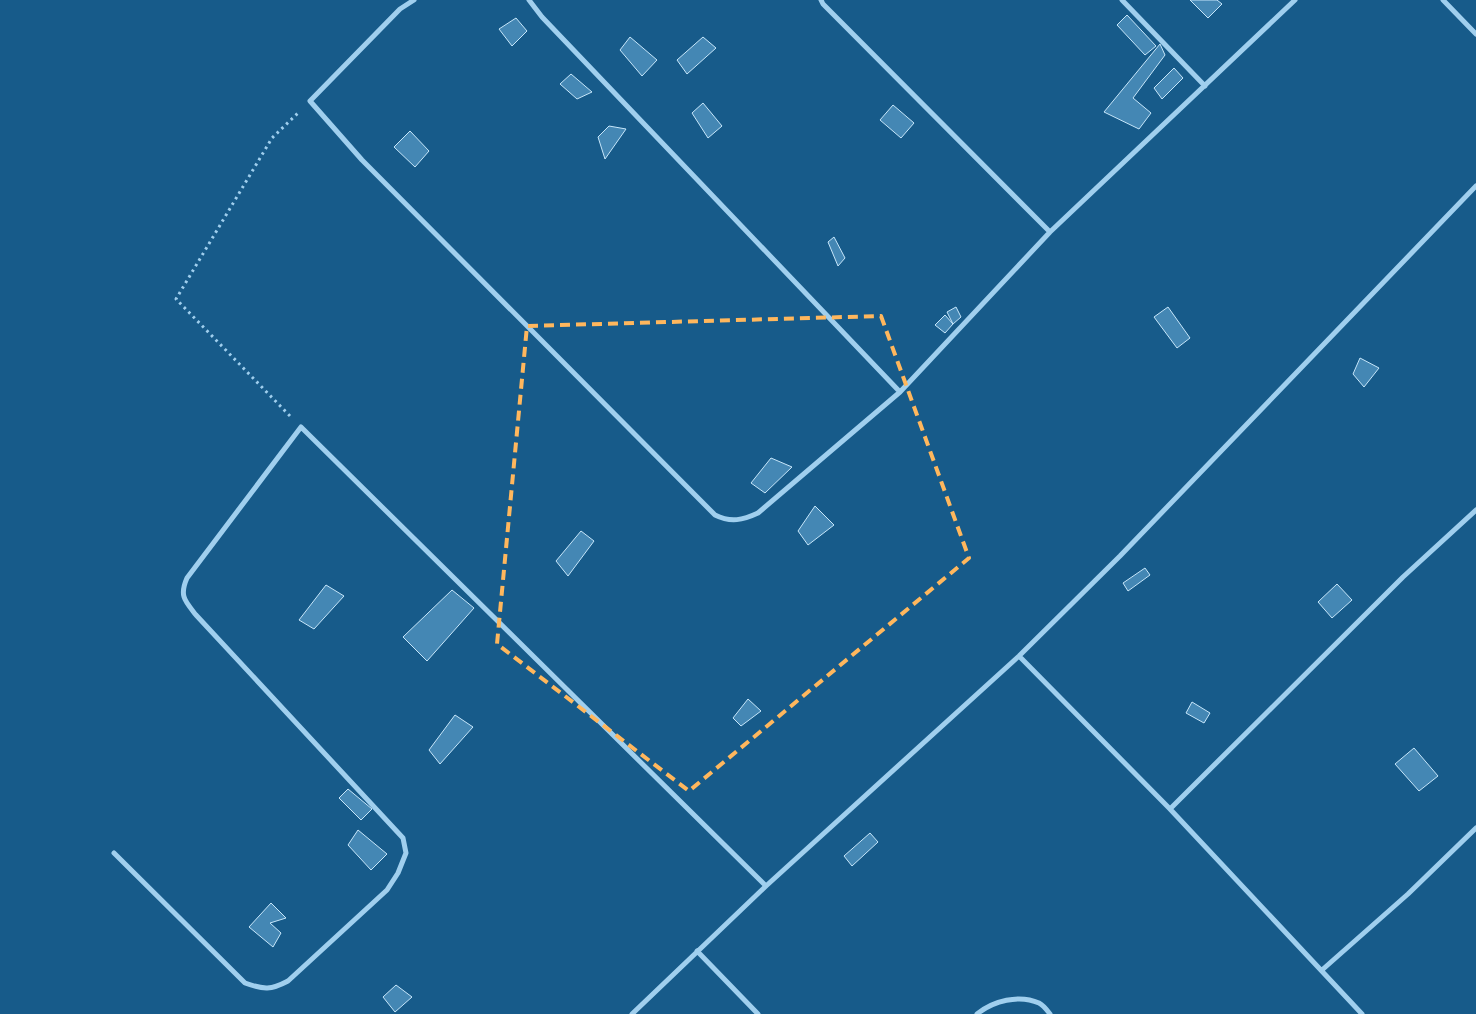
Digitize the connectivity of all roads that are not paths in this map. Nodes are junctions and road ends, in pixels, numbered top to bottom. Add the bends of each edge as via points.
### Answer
1 (414, 0) edge
2 (529, 0) edge
3 (821, 0) edge
4 (1122, 0) edge
5 (1295, 0) edge
6 (1443, 0) edge
7 (1476, 34) edge
8 (1205, 86) junction
9 (1476, 186) edge
10 (1050, 232) junction
11 (900, 392) junction
12 (1476, 510) edge
13 (1019, 656) junction
14 (1170, 809) junction
15 (1476, 828) edge
16 (114, 853) dead end
17 (766, 886) junction
18 (697, 951) junction
19 (1322, 970) junction
20 (632, 1014) edge
21 (758, 1014) edge
22 (976, 1014) edge
23 (1050, 1014) edge
24 (1362, 1014) edge

1 - 11 street via 400,9 310,101 362,160 715,515 734,521 758,513
2 - 11 street
3 - 10 street
4 - 8 street
5 - 8 street
6 - 7 street
8 - 10 street
9 - 13 street via 1120,556
10 - 11 street
12 - 14 street via 1403,577
13 - 14 street
13 - 17 street
14 - 19 street
15 - 19 street
16 - 17 street via 245,983 260,988 275,988 288,981 386,890 398,873 406,853 402,838 184,600 182,589 187,578 301,427
17 - 18 street
18 - 20 street
18 - 21 street
19 - 24 street
22 - 23 street via 987,1006 1019,998 1041,1004

